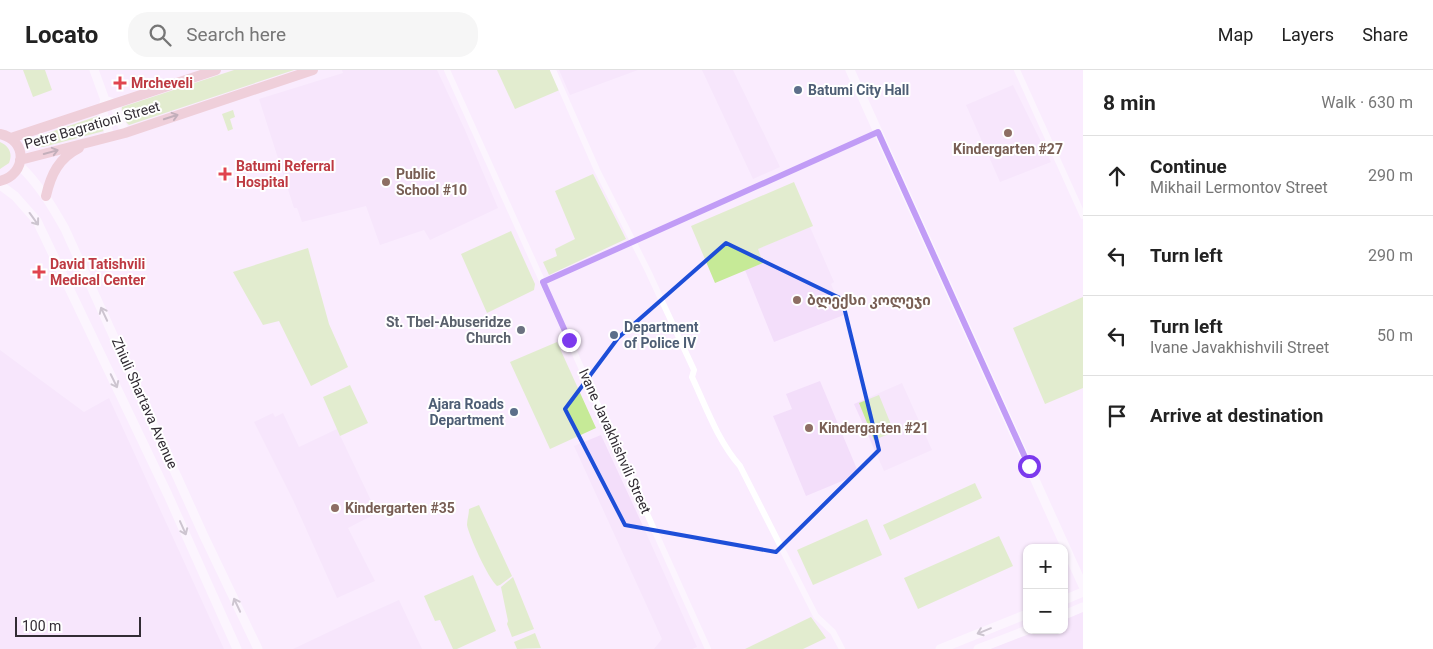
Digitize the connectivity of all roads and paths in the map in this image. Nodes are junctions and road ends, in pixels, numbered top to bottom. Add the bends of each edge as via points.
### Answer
1 (94, 70) edge
2 (216, 70) edge
3 (313, 70) edge
4 (447, 70) edge
5 (553, 70) edge
6 (850, 70) edge
7 (1017, 70) edge
8 (107, 104) junction
9 (878, 132) junction
10 (0, 133) edge
11 (125, 133) junction
12 (110, 136) junction
13 (11, 138) junction
14 (92, 142) junction
15 (20, 162) junction
16 (0, 181) edge
17 (0, 185) edge
18 (46, 196) junction
19 (1083, 216) edge
20 (633, 241) junction
21 (543, 282) junction
22 (1083, 586) edge
23 (1083, 592) edge
24 (1068, 598) edge
25 (1083, 608) edge
26 (1068, 614) edge
27 (1023, 616) edge
28 (1023, 632) edge
29 (236, 649) edge
30 (258, 649) edge
31 (708, 649) edge
32 (842, 649) edge
33 (940, 649) edge
34 (978, 649) edge

1 - 8 main road
2 - 8 main road, Petre Bagrationi Street
11 -> 3 main road, Petre Bagrationi Street
4 - 21 street, Ivane Javakhishvili Street
5 - 20 street via 597,170
6 - 9 main road
7 - 19 street
8 - 11 main road
8 - 12 main road
8 - 13 main road, Petre Bagrationi Street
9 - 20 street
9 - 22 main road
10 - 13 main road
11 - 12 main road, Petre Bagrationi Street
12 - 14 main road, Petre Bagrationi Street
13 - 15 main road via 18,146
15 -> 14 main road, Petre Bagrationi Street
14 - 18 main road via 65,157 54,170
15 - 16 main road via 14,174
15 - 18 main road, Zhiuli Shartava Avenue
17 -> 29 main road, Zhiuli Shartava Avenue via 15,196 37,221 168,495
30 -> 18 main road, Zhiuli Shartava Avenue via 65,229
20 - 21 street
20 - 32 street via 694,370 692,377 730,454 740,466 816,616 833,632
21 - 31 street, Ivane Javakhishvili Street
23 - 24 main road
25 - 26 main road
27 -> 33 main road
28 - 34 main road

